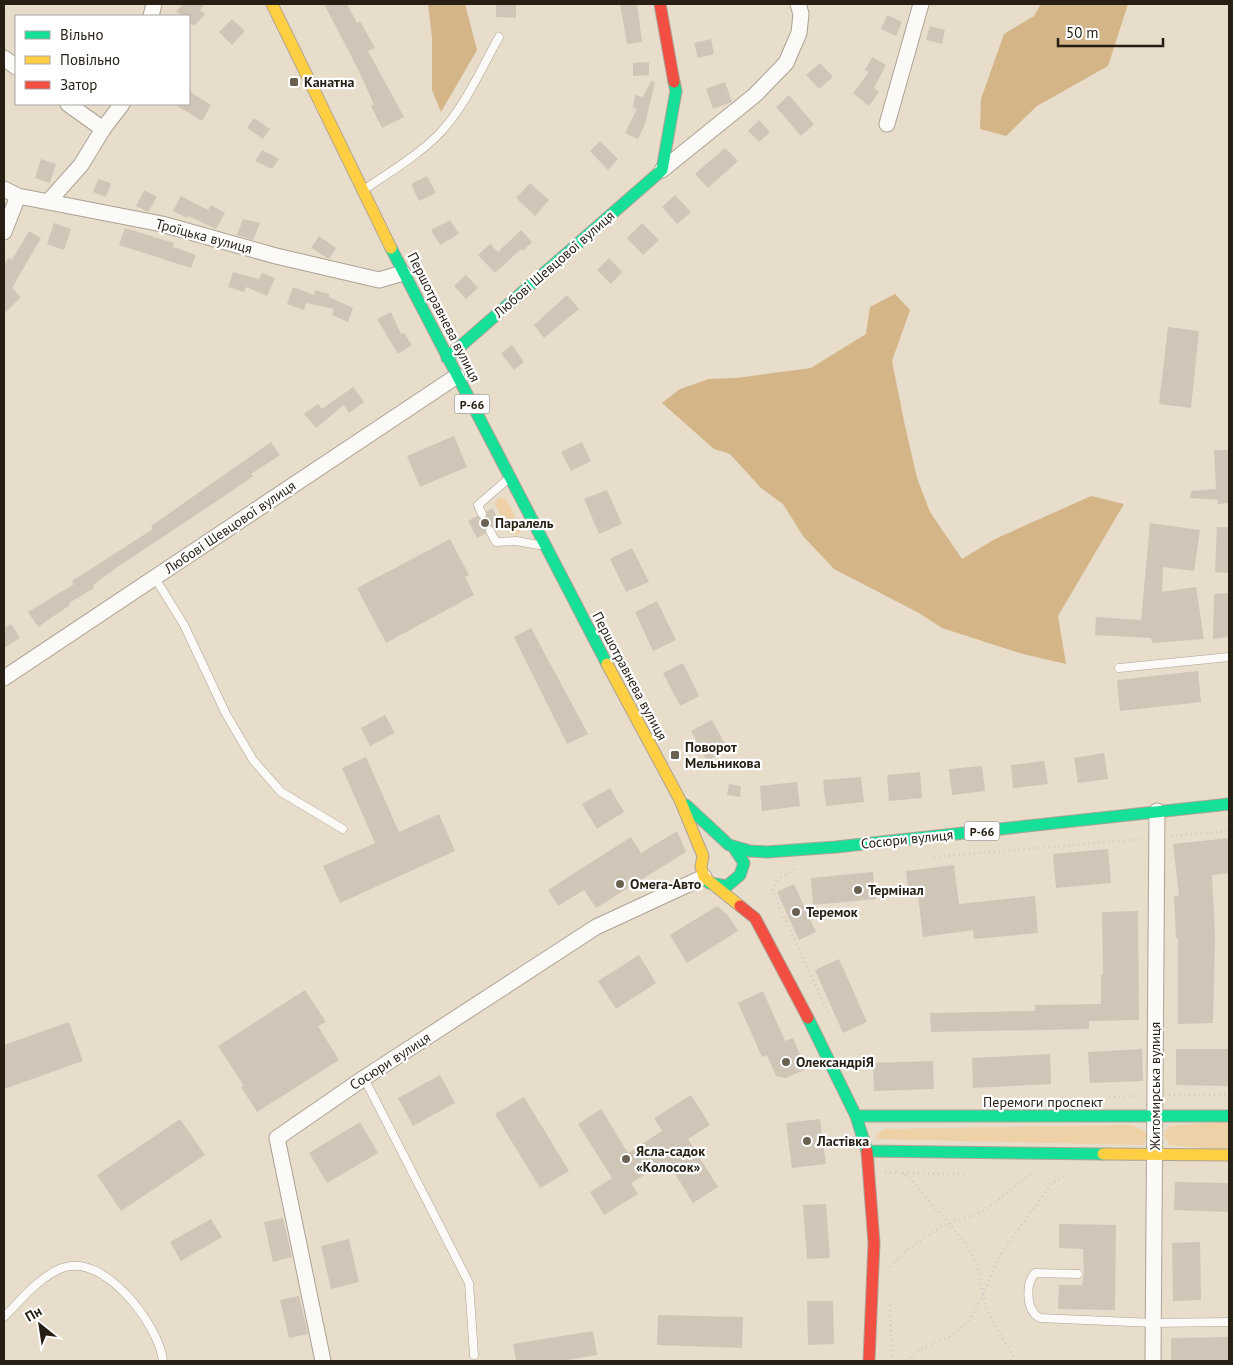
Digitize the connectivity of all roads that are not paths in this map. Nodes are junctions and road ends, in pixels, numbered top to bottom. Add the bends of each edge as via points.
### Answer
1 (272, 4) edge
2 (660, 4) edge
3 (798, 4) edge
4 (921, 4) edge
5 (499, 37) dead end
6 (4, 58) edge
7 (15, 66) edge
8 (69, 105) edge
9 (121, 105) edge
10 (888, 124) dead end
11 (103, 129) junction
12 (662, 170) junction
13 (4, 189) edge
14 (363, 190) junction
15 (18, 196) junction
16 (48, 202) junction
17 (4, 232) edge
18 (404, 273) junction
19 (447, 358) junction
20 (457, 376) junction
21 (510, 477) junction
22 (482, 514) dead end
23 (490, 531) dead end
24 (545, 546) junction
25 (155, 578) junction
26 (1229, 657) edge
27 (1118, 668) dead end
28 (4, 678) edge
29 (680, 800) junction
30 (1229, 804) edge
31 (1157, 811) junction
32 (343, 829) dead end
33 (732, 846) junction
34 (703, 856) junction
35 (706, 880) junction
36 (750, 901) dead end
37 (755, 918) junction
38 (364, 1078) junction
39 (856, 1116) junction
40 (1229, 1116) edge
41 (1154, 1117) junction
42 (867, 1151) junction
43 (1154, 1154) junction
44 (1229, 1155) edge
45 (1078, 1274) dead end
46 (4, 1317) edge
47 (1229, 1322) edge
48 (1153, 1323) junction
49 (474, 1355) dead end
50 (163, 1361) edge
51 (323, 1361) edge
52 (870, 1361) edge
53 (1153, 1361) edge

1 - 14 main road, Першотравнева вулиця / Р-66
2 - 12 main road via 676,91
3 - 12 street, Любові Шевцової вулиця via 801,14 799,34 786,63 755,95
4 - 10 street
5 - 14 lane via 458,112 439,134
6 - 7 street
8 - 11 street
9 - 11 street
11 - 16 street via 81,165
12 - 19 main road, Любові Шевцової вулиця
13 - 15 street, Троїцька вулиця
14 - 18 main road, Першотравнева вулиця / Р-66
15 - 16 street, Троїцька вулиця
15 - 17 street
16 - 18 street, Троїцька вулиця via 162,224 379,280
18 - 19 main road, Першотравнева вулиця / Р-66
19 - 20 main road, Першотравнева вулиця / Р-66
20 - 21 main road, Першотравнева вулиця / Р-66
20 - 25 street, Любові Шевцової вулиця
21 - 22 lane via 478,505
21 - 24 main road, Першотравнева вулиця / Р-66
23 - 24 lane via 496,542
24 - 29 main road, Першотравнева вулиця / Р-66
25 - 28 street, Любові Шевцової вулиця
25 - 32 lane via 184,624 226,714 252,760 280,792
26 - 27 lane
29 - 33 main road, Першотравнева вулиця / Р-66
29 - 34 main road, Першотравнева вулиця / Р-66
30 - 31 main road, Сосюри вулиця / Р-66
31 - 33 main road, Сосюри вулиця / Р-66 via 813,850 767,852
31 - 41 street, Житомирська вулиця
33 - 34 main road via 714,846
33 - 35 main road via 744,863 743,879 727,886 714,886
34 - 35 main road, Р-66 via 700,867
35 - 37 main road
35 - 38 street, Сосюри вулиця via 596,927
36 - 37 main road
37 - 39 main road
38 - 49 lane via 469,1283
38 - 51 street, Сосюри вулиця via 277,1138
39 - 41 main road, Перемоги проспект
39 - 42 main road
40 - 41 main road, Перемоги проспект
41 - 43 street, Житомирська вулиця
42 - 43 main road
42 - 52 main road via 874,1243
43 - 44 main road
43 - 48 street, Житомирська вулиця
45 - 48 lane via 1036,1273 1030,1283 1029,1306 1035,1316
46 - 50 lane via 40,1281 63,1268 78,1265 106,1276 122,1290 152,1327
47 - 48 lane
48 - 53 street, Житомирська вулиця

